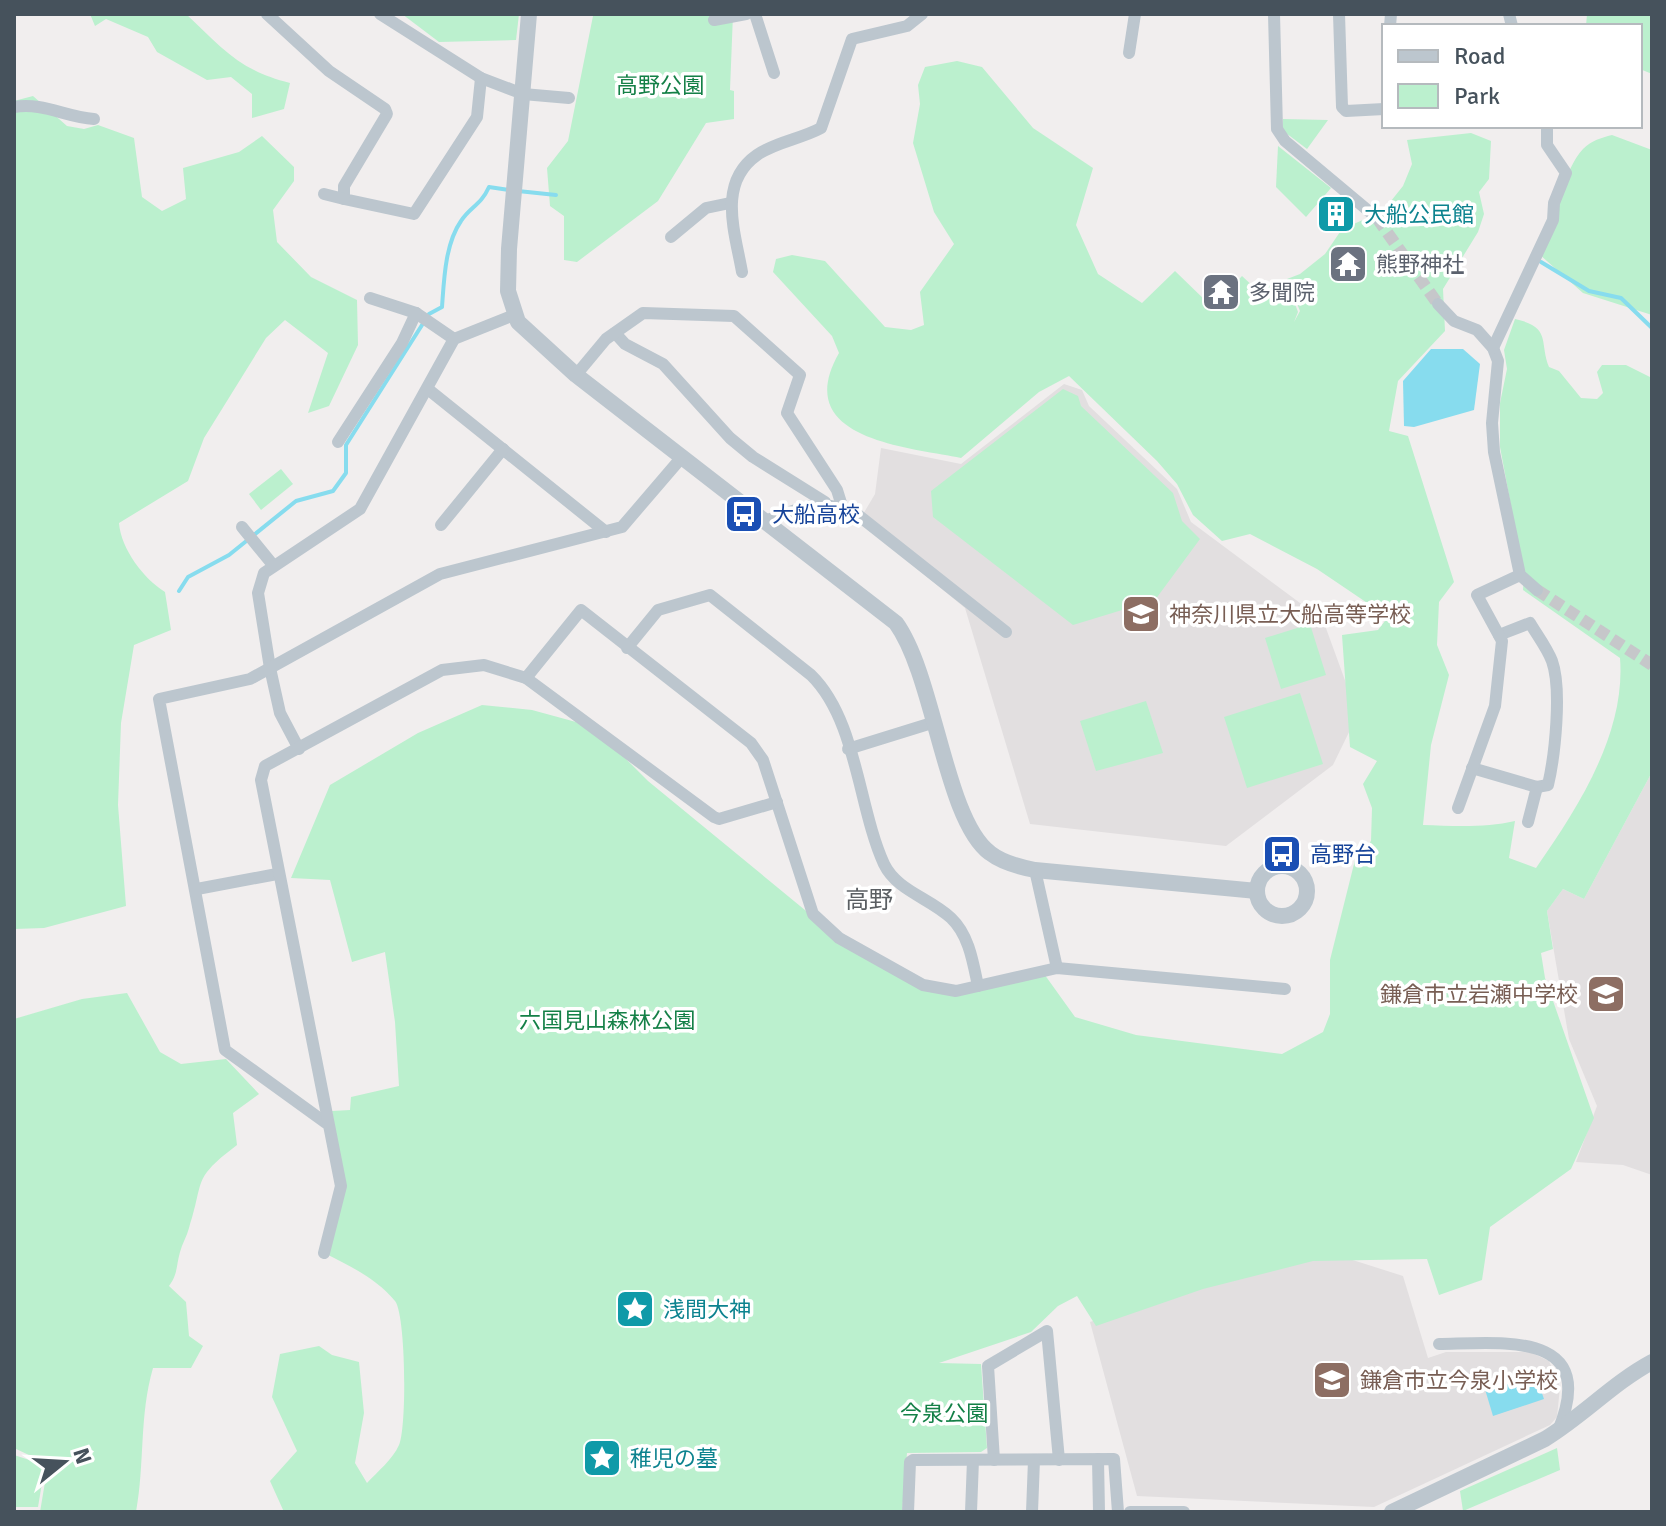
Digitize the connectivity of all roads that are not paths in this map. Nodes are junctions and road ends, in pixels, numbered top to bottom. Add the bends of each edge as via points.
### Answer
1 (267, 14) edge
2 (380, 14) edge
3 (529, 14) edge
4 (746, 14) edge
5 (755, 14) edge
6 (922, 14) edge
7 (1135, 14) edge
8 (1274, 14) edge
9 (1339, 14) edge
10 (714, 20) dead end
11 (1129, 53) dead end
12 (774, 73) dead end
13 (481, 78) junction
14 (523, 94) junction
15 (569, 98) dead end
16 (14, 107) edge
17 (1382, 109) edge
18 (94, 119) dead end
19 (1547, 128) edge
20 (324, 194) dead end
21 (344, 199) junction
22 (730, 203) junction
23 (1377, 218) tunnel mouth
24 (671, 237) dead end
25 (742, 272) dead end
26 (370, 298) dead end
27 (1438, 304) tunnel mouth
28 (416, 313) junction
29 (514, 315) junction
30 (615, 333) junction
31 (454, 339) junction
32 (1493, 348) junction
33 (576, 375) junction
34 (429, 390) junction
35 (338, 442) dead end
36 (503, 449) junction
37 (682, 457) junction
38 (825, 502) junction
39 (842, 506) junction
40 (765, 521) junction
41 (441, 525) dead end
42 (242, 527) dead end
43 (606, 532) junction
44 (273, 565) junction
45 (1520, 575) junction
46 (1537, 590) tunnel mouth
47 (1006, 632) dead end
48 (1499, 635) junction
49 (627, 648) junction
50 (270, 668) junction
51 (526, 678) junction
52 (935, 722) junction
53 (299, 749) junction
54 (848, 749) junction
55 (1472, 768) junction
56 (1537, 787) junction
57 (777, 802) junction
58 (1458, 808) dead end
59 (1528, 822) dead end
60 (1035, 870) junction
61 (277, 874) junction
62 (197, 889) junction
63 (1257, 891) dead end
64 (1057, 968) junction
65 (978, 986) junction
66 (1285, 989) dead end
67 (326, 1123) junction
68 (324, 1253) dead end
69 (1439, 1344) dead end
70 (1652, 1362) edge
71 (1558, 1431) junction
72 (1098, 1459) junction
73 (973, 1460) junction
74 (994, 1460) junction
75 (1034, 1460) junction
76 (1059, 1460) junction
77 (908, 1512) edge
78 (971, 1512) edge
79 (1032, 1512) edge
80 (1099, 1512) edge
81 (1118, 1512) edge
82 (1130, 1512) edge
83 (1184, 1512) edge
84 (1392, 1512) edge

1 - 21 street via 329,71 385,109 387,114 344,186
2 - 13 street
3 - 14 street
4 - 10 street
5 - 12 street
6 - 22 street via 907,26 852,39 821,128 758,154 741,170
7 - 11 street
8 - 23 street via 1277,129
9 - 17 street via 1342,107
13 - 14 street
13 - 21 street via 477,117 414,214
14 - 15 street
14 - 29 street via 509,249 508,291
16 - 18 street via 39,105
19 - 32 street via 1547,145 1566,173 1553,220
20 - 21 street
22 - 24 street via 706,208
22 - 25 street
26 - 28 street
27 - 32 street via 1454,321 1477,330
28 - 31 street
28 - 35 street
29 - 31 street
29 - 33 street via 532,339
30 - 33 street
30 - 38 street via 663,364 753,457
30 - 39 street via 643,313 734,316 800,375 787,413
31 - 34 street
32 - 45 street via 1498,361 1494,452
33 - 37 street
34 - 36 street
34 - 44 street via 360,509
36 - 41 street
36 - 43 street
37 - 40 street
37 - 43 street via 632,519
38 - 39 street
38 - 40 street
39 - 47 street
40 - 52 street via 896,623 916,660
42 - 44 street
43 - 50 street via 440,574
44 - 50 street via 264,573 258,593
45 - 46 street
45 - 48 street via 1477,595
48 - 55 street via 1495,706
48 - 56 street via 1530,623 1553,662 1553,762 1548,785
49 - 51 street via 581,610
49 - 54 street via 658,610 710,595 822,685
49 - 57 street via 751,743 763,760
50 - 53 street via 280,713
50 - 62 street via 250,679 159,699
51 - 53 street via 484,665 442,670
51 - 57 street via 714,817
52 - 54 street
52 - 60 street via 966,823 1002,860
53 - 61 street via 265,766 261,780
54 - 65 street via 890,874 952,919 969,949
55 - 56 street
55 - 58 street
56 - 59 street
57 - 65 street via 805,899 821,924 923,985 956,991
60 - 63 street
60 - 64 street
61 - 62 street
61 - 67 street
62 - 67 street via 225,1050
64 - 65 street
64 - 66 street
67 - 68 street via 341,1186
69 - 71 street via 1530,1344 1549,1351 1559,1361 1567,1394
70 - 71 street via 1620,1379
71 - 84 street
72 - 76 street
72 - 80 street
72 - 81 street via 1114,1459
73 - 74 street
73 - 77 street via 910,1462
73 - 78 street
74 - 75 street
74 - 76 street via 988,1366 1047,1331
75 - 76 street
75 - 79 street
82 - 83 street

